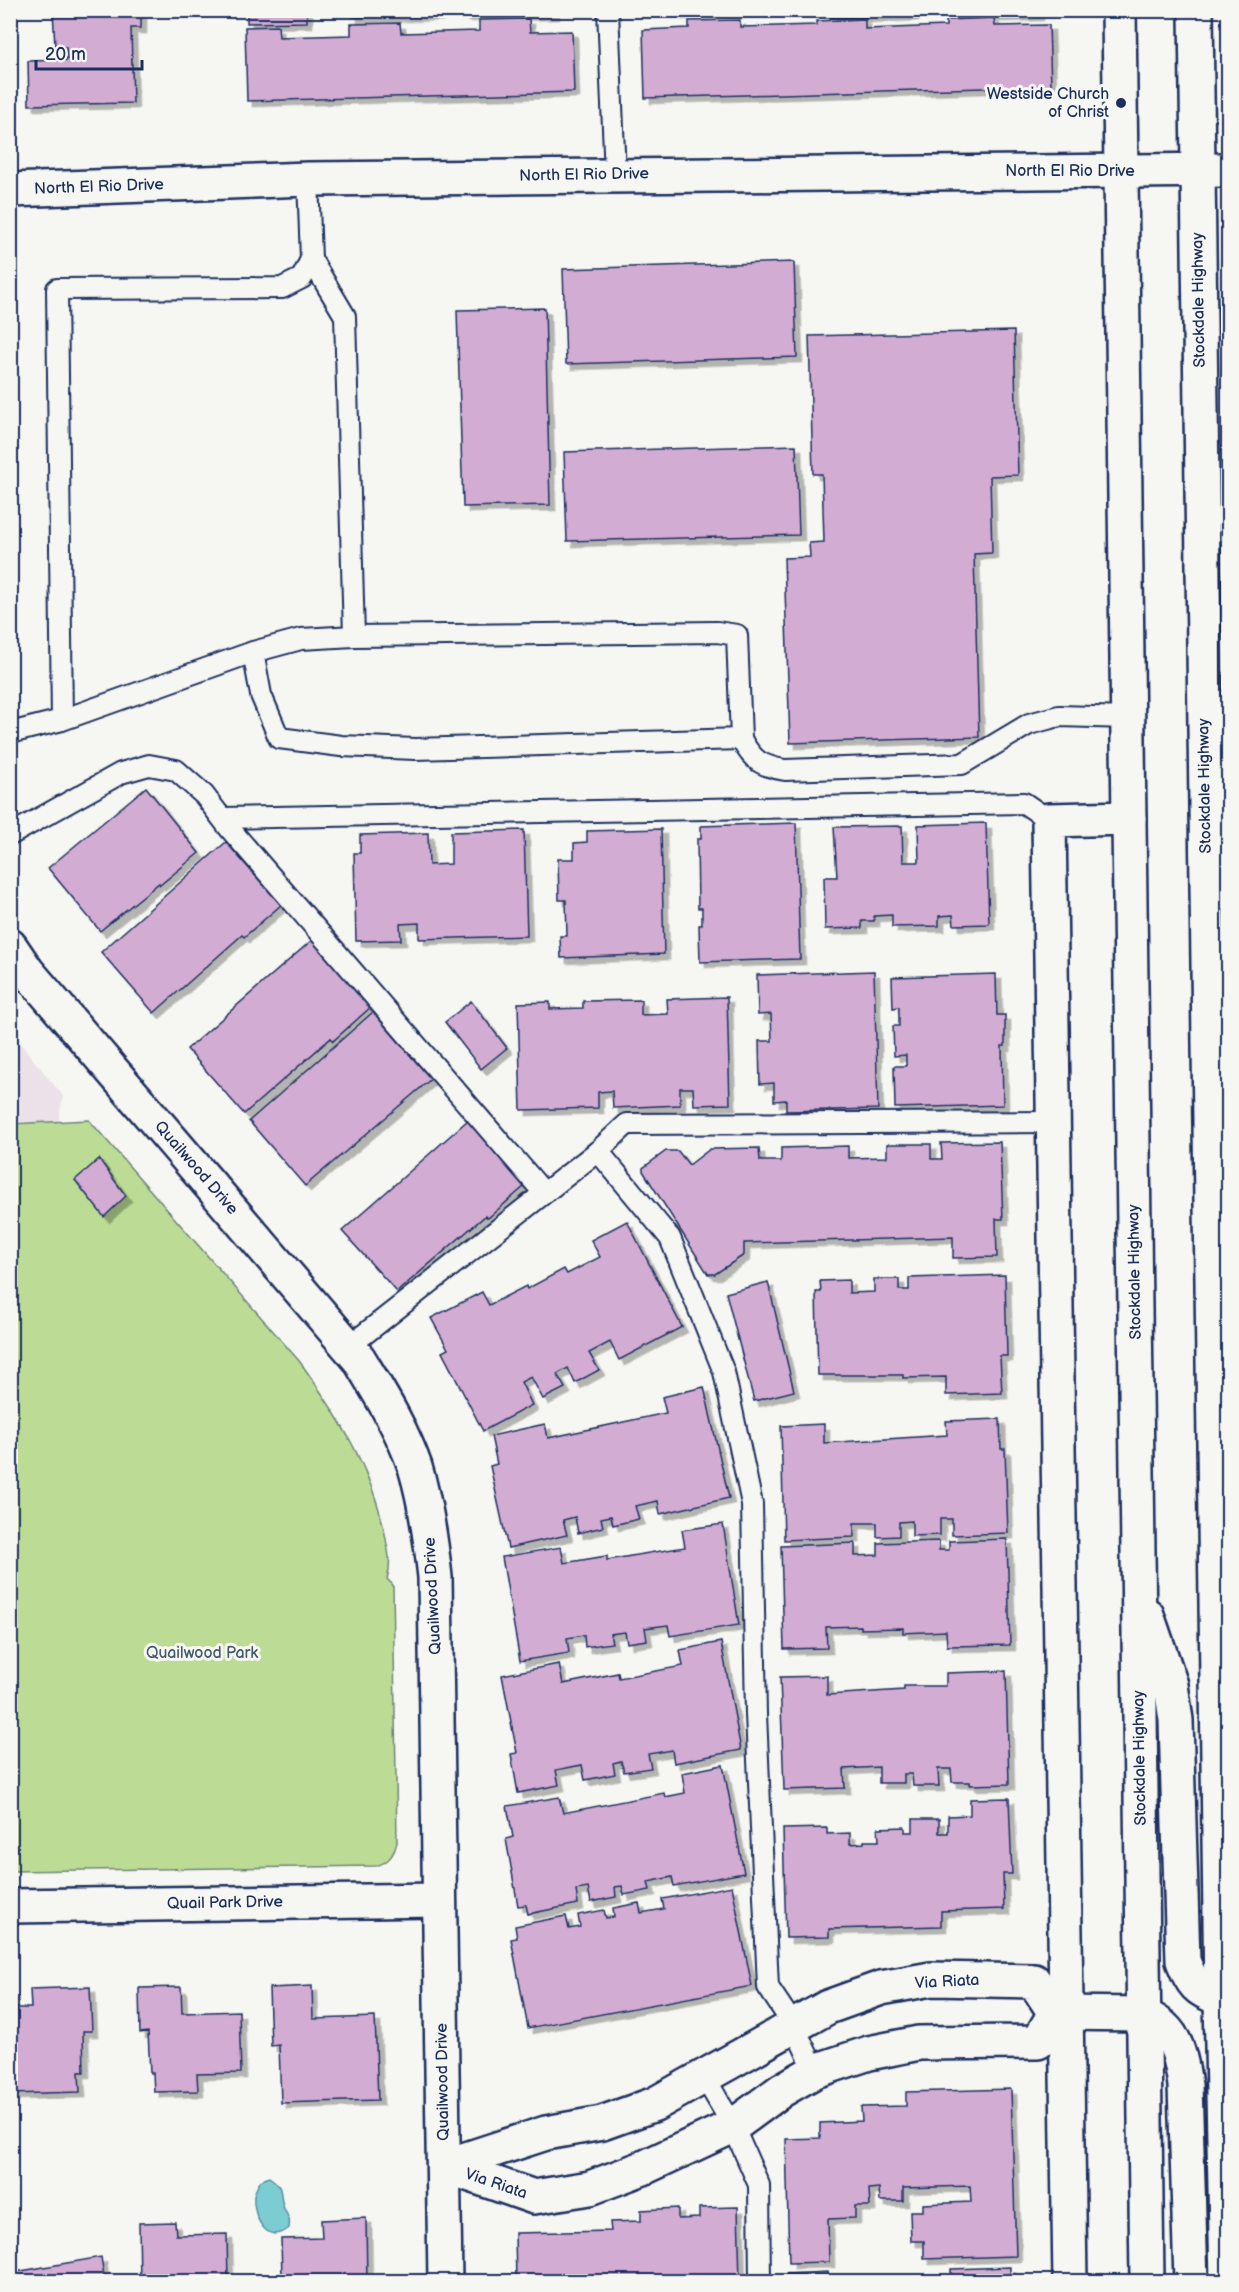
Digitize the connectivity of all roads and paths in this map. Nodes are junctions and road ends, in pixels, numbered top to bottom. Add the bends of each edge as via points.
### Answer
1 (608, 10) edge
2 (1119, 10) edge
3 (1196, 10) edge
4 (1121, 170) junction
5 (1213, 170) edge
6 (615, 175) junction
7 (308, 179) junction
8 (10, 190) edge
9 (311, 259) junction
10 (354, 636) junction
11 (253, 652) junction
12 (1128, 718) junction
13 (62, 720) junction
14 (10, 733) edge
15 (741, 739) junction
16 (222, 818) junction
17 (1129, 818) junction
18 (1049, 820) junction
19 (10, 835) edge
20 (10, 946) edge
21 (1054, 1122) junction
22 (598, 1151) junction
23 (544, 1193) junction
24 (348, 1347) junction
25 (1139, 1594) junction
26 (439, 1900) junction
27 (10, 1906) edge
28 (1225, 1999) edge
29 (1060, 2013) junction
30 (1143, 2014) junction
31 (794, 2025) junction
32 (815, 2071) junction
33 (704, 2076) junction
34 (733, 2126) junction
35 (445, 2166) junction
36 (445, 2282) edge
37 (760, 2282) edge
38 (1070, 2282) edge
39 (1147, 2282) edge
40 (1191, 2282) edge
41 (1227, 2282) edge

1 - 6 lane, North El Rio Drive
2 - 4 street, Stockdale Highway
3 - 5 street, Stockdale Highway
4 - 5 street, North El Rio Drive
4 - 6 street, North El Rio Drive
4 - 12 street, Stockdale Highway
5 - 28 street, Stockdale Highway
6 - 7 street, North El Rio Drive
7 - 8 street, North El Rio Drive
7 - 9 lane
9 - 10 lane via 345,316
9 - 13 lane via 303,278 282,288 57,289
10 - 11 lane via 300,639
10 - 15 lane via 717,632 737,635
11 - 13 lane
11 - 15 lane via 261,695 279,738 415,749
12 - 15 lane via 1059,716 1029,724 962,764 785,770 765,766 748,752
12 - 17 street, Stockdale Highway
13 - 14 lane
16 - 18 lane via 1024,803
16 - 19 lane via 176,770 149,765 121,773
16 - 23 lane
17 - 18 street
17 - 25 street, Stockdale Highway
18 - 21 street
20 - 24 street, Quailwood Drive via 27,971
21 - 22 lane via 627,1124
21 - 29 street
22 - 23 lane
22 - 31 lane via 670,1239 724,1372 752,1504 768,1987
23 - 24 lane
24 - 26 street, Quailwood Drive via 389,1408 414,1467 428,1521 435,1577
25 - 28 street via 1171,1685 1176,1720 1183,1961 1191,1981 1205,1993
25 - 30 street, Stockdale Highway
26 - 27 street, Quail Park Drive
26 - 35 street, Quailwood Drive
28 - 41 street, Stockdale Highway
29 - 30 street
29 - 31 street, Via Riata via 1034,1981 931,1979 881,1988 828,2007
29 - 32 street, Via Riata via 1038,2042 919,2043 869,2053
29 - 38 street
30 - 39 street, Stockdale Highway
30 - 40 street via 1164,2027 1181,2061
31 - 32 lane
31 - 33 street, Via Riata
32 - 34 street, Via Riata
33 - 34 lane
33 - 35 street, Via Riata via 655,2104 602,2123 546,2133
34 - 35 street, Via Riata via 590,2188 534,2197
34 - 37 lane via 759,2185
35 - 36 street, Quailwood Drive

